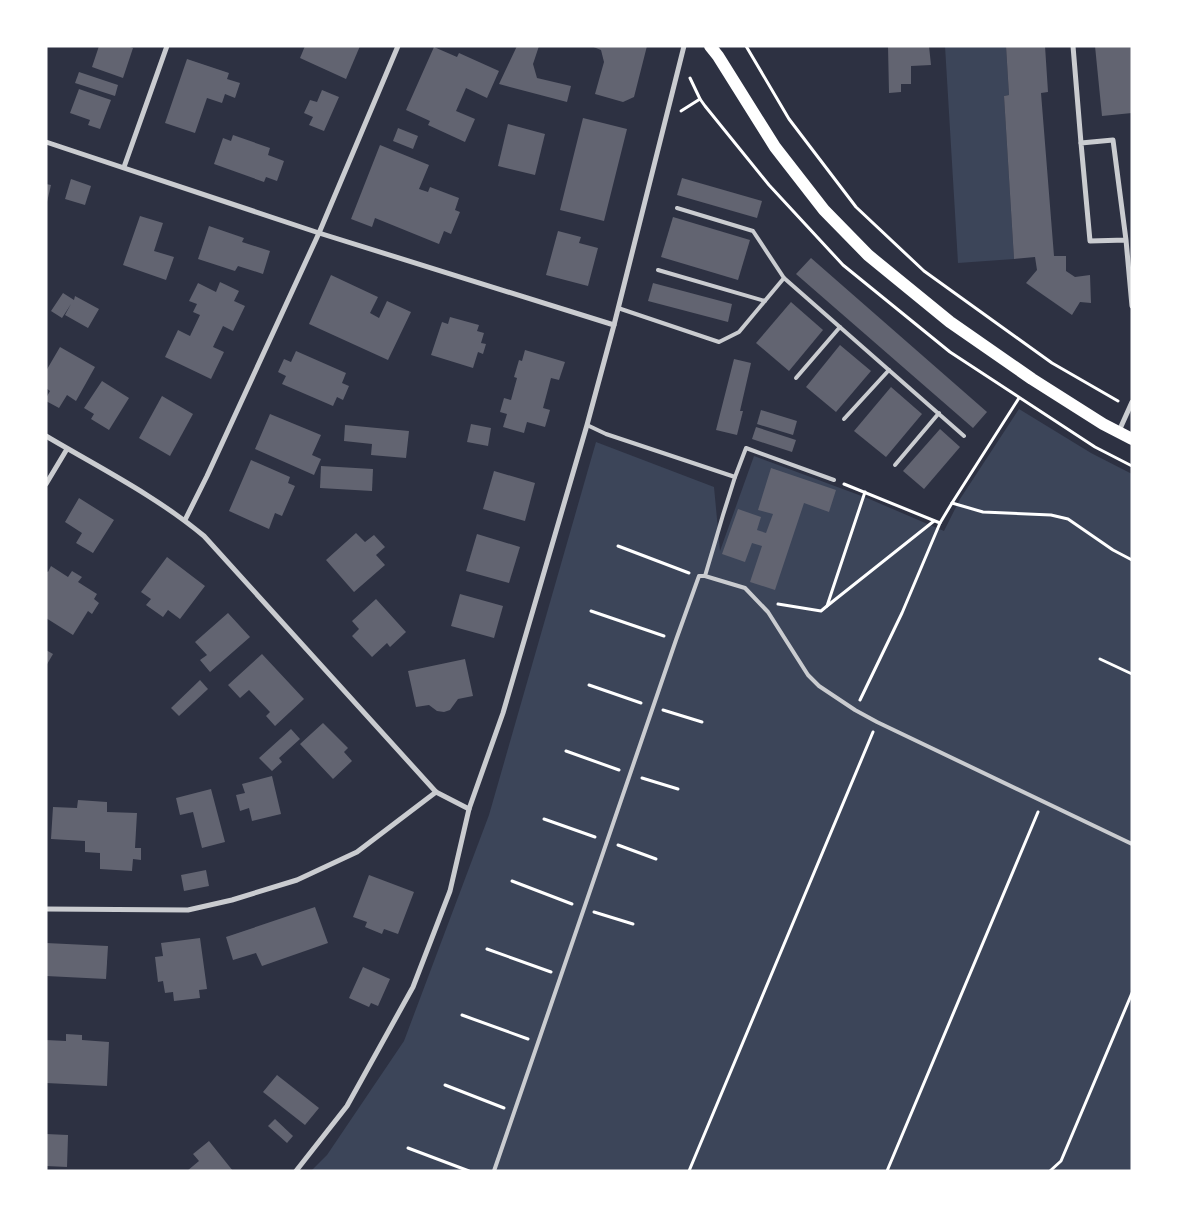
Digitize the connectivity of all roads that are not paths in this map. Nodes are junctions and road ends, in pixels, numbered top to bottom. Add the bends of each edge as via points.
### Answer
1 (167, 46) edge
2 (398, 46) edge
3 (684, 46) edge
4 (710, 46) edge
5 (1073, 46) edge
6 (46, 142) edge
7 (1081, 144) junction
8 (124, 167) junction
9 (677, 208) dead end
10 (319, 233) junction
11 (1126, 240) junction
12 (658, 270) dead end
13 (784, 278) junction
14 (765, 301) junction
15 (1132, 306) edge
16 (618, 308) junction
17 (614, 325) junction
18 (840, 327) junction
19 (889, 370) junction
20 (796, 378) dead end
21 (1131, 405) edge
22 (939, 413) junction
23 (844, 419) dead end
24 (587, 425) junction
25 (1118, 432) junction
26 (46, 436) edge
27 (964, 436) dead end
28 (1132, 439) edge
29 (67, 448) junction
30 (895, 465) dead end
31 (735, 477) junction
32 (834, 480) road end
33 (46, 484) edge
34 (185, 520) junction
35 (705, 576) junction
36 (436, 792) junction
37 (469, 809) junction
38 (1132, 844) edge
39 (46, 909) edge
40 (296, 1171) edge
41 (494, 1171) edge

1 - 8 street
2 - 10 street
3 - 16 street
4 - 25 main road via 775,147 824,210 868,255 958,328
5 - 7 street
6 - 8 street
7 - 11 street via 1090,240
7 - 11 street via 1113,140
8 - 10 street
9 - 13 lane via 752,231
10 - 17 street
10 - 34 street
11 - 15 street
12 - 14 lane
13 - 14 lane
13 - 18 lane
14 - 16 lane via 740,332 719,342
16 - 17 street
17 - 24 street
18 - 19 lane
18 - 20 lane
19 - 22 lane
19 - 23 lane
21 - 25 street
22 - 27 lane
22 - 30 lane
24 - 31 lane
24 - 37 street via 503,713
25 - 28 main road
26 - 29 street
29 - 33 street
29 - 34 street
31 - 32 lane via 746,448
31 - 35 lane
34 - 36 street via 204,536
35 - 38 lane via 745,588 768,612 808,674 819,686 855,710
35 - 41 lane via 699,576 676,640
36 - 37 street
36 - 39 street via 357,852 297,880 232,900 188,910
37 - 40 street via 450,891 413,987 348,1106

